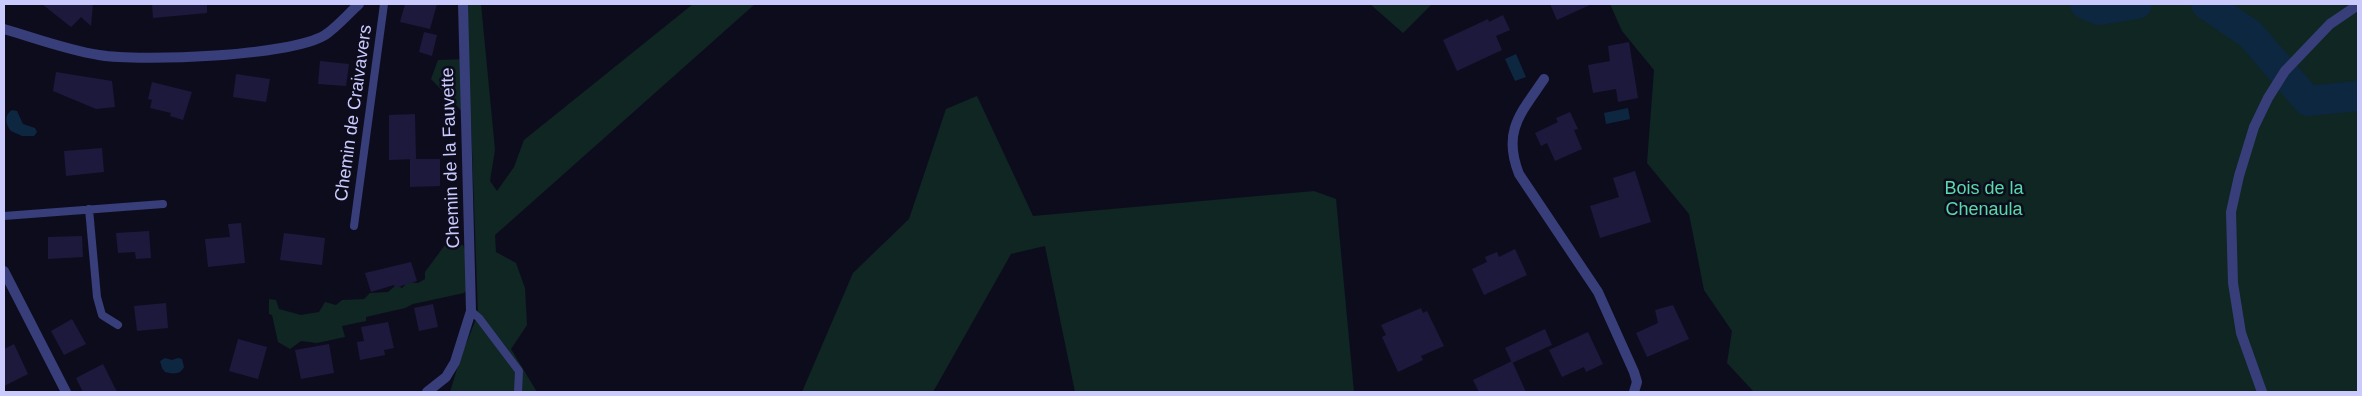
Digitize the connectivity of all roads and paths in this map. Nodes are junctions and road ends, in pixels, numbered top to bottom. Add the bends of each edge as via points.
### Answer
1 (358, 4) edge
2 (384, 4) edge
3 (463, 4) edge
4 (2358, 5) edge
5 (4, 29) edge
6 (1544, 78) dead end
7 (164, 204) dead end
8 (89, 210) junction
9 (4, 216) edge
10 (354, 226) dead end
11 (4, 271) edge
12 (471, 311) junction
13 (118, 325) dead end
14 (66, 392) edge
15 (427, 392) edge
16 (518, 392) edge
17 (1634, 392) edge
18 (2262, 392) edge

1 - 5 street, Chemin de Craivavers via 326,34 308,42 290,47 214,54 131,59 98,55
2 - 10 lane, Chemin de Craivavers
3 - 12 street, Chemin de la Fauvette
4 - 18 street via 2330,24 2285,71 2268,98 2245,153 2231,212 2233,283 2241,333
6 - 17 street via 1519,116 1511,148 1515,163 1519,174 1598,292 1634,372 1637,382
7 - 8 lane
8 - 9 lane
8 - 13 lane via 97,297 102,315
11 - 14 street
12 - 15 street, Chemin de la Fauvette via 456,362 446,377
12 - 16 lane via 519,371

